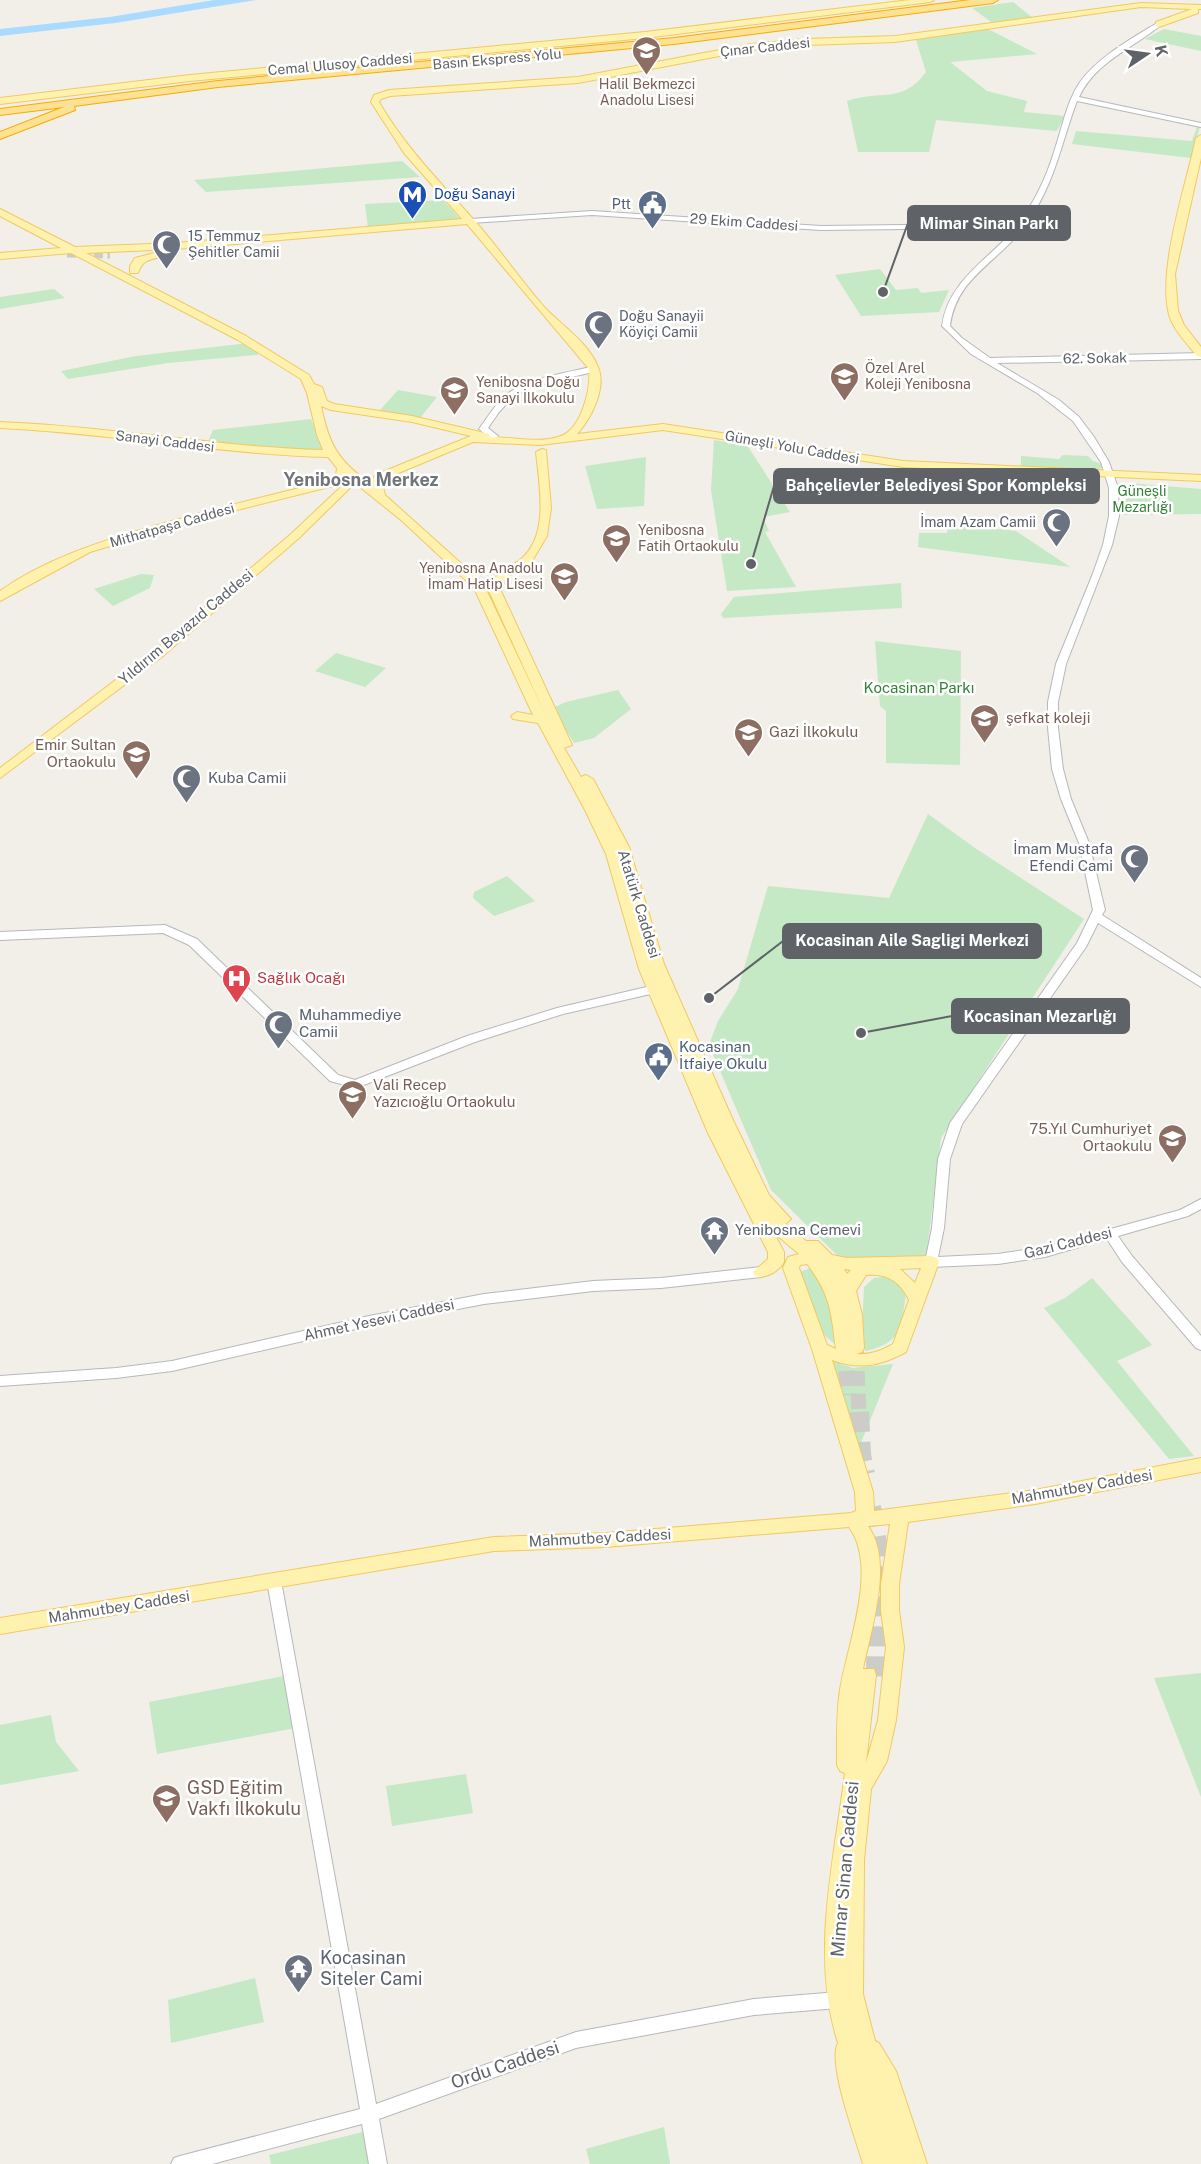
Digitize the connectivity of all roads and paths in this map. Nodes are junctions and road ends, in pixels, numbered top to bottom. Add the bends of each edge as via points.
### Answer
1 (930, 0) edge
2 (964, 0) edge
3 (993, 0) edge
4 (1183, 9) junction
5 (1201, 9) edge
6 (1159, 24) junction
7 (171, 89) junction
8 (126, 97) junction
9 (1075, 98) junction
10 (0, 104) edge
11 (0, 115) edge
12 (1201, 125) edge
13 (0, 134) edge
14 (1201, 138) edge
15 (1201, 162) edge
16 (0, 204) edge
17 (0, 211) edge
18 (470, 221) junction
19 (1019, 229) junction
20 (226, 245) junction
21 (67, 248) junction
22 (91, 254) junction
23 (110, 254) tunnel mouth
24 (0, 259) edge
25 (134, 271) junction
26 (1201, 344) edge
27 (1201, 355) edge
28 (989, 361) junction
29 (594, 369) junction
30 (341, 409) junction
31 (315, 415) junction
32 (487, 423) junction
33 (0, 425) edge
34 (461, 429) junction
35 (495, 438) junction
36 (563, 440) junction
37 (526, 441) junction
38 (542, 452) junction
39 (331, 454) junction
40 (343, 467) junction
41 (385, 474) junction
42 (1110, 475) junction
43 (1201, 478) edge
44 (363, 484) junction
45 (345, 490) junction
46 (380, 496) junction
47 (462, 570) junction
48 (510, 570) junction
49 (0, 597) edge
50 (517, 716) dead end
51 (542, 720) junction
52 (0, 774) edge
53 (1097, 917) junction
54 (0, 936) edge
55 (1201, 983) edge
56 (655, 989) junction
57 (1201, 1203) edge
58 (761, 1207) junction
59 (1109, 1233) junction
60 (821, 1260) junction
61 (931, 1262) junction
62 (761, 1272) junction
63 (798, 1286) junction
64 (848, 1290) junction
65 (917, 1300) junction
66 (1201, 1345) edge
67 (820, 1349) junction
68 (0, 1381) edge
69 (1201, 1465) edge
70 (901, 1516) junction
71 (854, 1521) junction
72 (870, 1553) junction
73 (894, 1561) junction
74 (274, 1581) junction
75 (0, 1626) edge
76 (862, 1788) junction
77 (849, 1809) junction
78 (838, 2000) junction
79 (852, 2030) junction
80 (877, 2109) junction
81 (370, 2114) junction
82 (180, 2164) edge
83 (378, 2164) edge
84 (874, 2164) edge
85 (887, 2164) edge
86 (901, 2164) edge
87 (916, 2164) edge

1 - 10 main road, Cemal Ulusoy Caddesi via 614,39 190,78
2 - 10 highway, Basın Ekspress Yolu via 651,40 231,78
3 - 7 highway, Basın Ekspress Yolu via 666,42
4 - 5 main road
4 - 6 main road
4 - 6 main road
4 - 18 main road, Çınar Caddesi via 1142,5 896,39 751,47 578,80 381,95 375,102 389,129
6 - 9 street via 1084,81
7 - 8 highway
7 - 11 highway, Basın Ekspress Yolu
8 - 11 highway
8 - 13 highway via 76,107
9 - 12 street
9 - 19 street via 1046,184
11 - 13 highway via 12,125
14 - 27 main road via 1170,274 1173,311
15 - 26 main road via 1178,279 1180,311
16 - 22 main road
17 - 21 main road
17 - 21 main road
18 - 19 street, 29 Ekim Caddesi via 592,213 821,228
18 - 20 main road
18 - 22 main road
18 - 29 main road
19 - 28 street via 957,292 946,314 947,328 971,351
20 - 23 main road
20 - 25 main road via 145,257 137,262
21 - 22 main road
21 - 24 main road
21 - 24 main road
22 - 24 main road
22 - 25 main road
22 - 31 main road via 295,369 311,384
25 - 30 main road via 302,367 314,378 322,403
27 - 28 street, 62. Sokak
28 - 42 street via 1071,414
29 - 32 street via 519,388
29 - 36 main road via 594,389 586,412 575,432
30 - 31 main road
30 - 34 main road
31 - 39 main road
32 - 34 street
32 - 35 street via 484,433
33 - 39 main road, Sanayi Caddesi via 220,448
34 - 35 main road
34 - 40 main road via 466,434 462,439 379,471 364,474
35 - 37 main road, Güneşli Yolu Caddesi
35 - 41 main road via 465,441
36 - 37 main road, Güneşli Yolu Caddesi
36 - 42 main road, Güneşli Yolu Caddesi via 672,427 903,464
37 - 38 main road
38 - 42 main road, Güneşli Yolu Caddesi via 553,445 661,431 912,470
38 - 48 main road, Atatürk Caddesi via 543,532 529,559
39 - 40 main road
40 - 44 main road
40 - 45 main road via 350,479
40 - 49 main road, Mithatpaşa Caddesi via 341,478 329,484 196,517 70,556
41 - 44 main road
41 - 46 main road via 376,483
42 - 43 main road, Güneşli Yolu Caddesi
42 - 53 street via 1114,515 1100,574 1061,663 1054,694 1054,732 1064,794 1084,843 1099,910
44 - 45 main road
44 - 46 main road
45 - 52 main road, Yıldırım Beyazıd Caddesi via 159,653
46 - 47 main road
47 - 48 main road via 482,577
47 - 51 main road via 486,598
48 - 58 main road, Atatürk Caddesi via 494,589 562,738 622,847 657,964
50 - 51 main road
51 - 56 main road via 613,854
53 - 55 street
53 - 61 street via 956,1123 944,1159
54 - 56 street via 165,929 179,933 334,1078 356,1084 471,1039 561,1011
56 - 58 main road via 716,1133
57 - 59 street, Gazi Caddesi via 1184,1212
58 - 60 main road, Atatürk Caddesi
58 - 62 main road via 776,1252 776,1262
59 - 61 street, Gazi Caddesi via 1045,1252
59 - 66 street
60 - 61 main road via 847,1264
60 - 63 main road via 794,1261 790,1268
60 - 64 main road, Atatürk Caddesi via 841,1274
60 - 64 main road, Atatürk Caddesi via 850,1348 854,1319
61 - 65 main road
62 - 63 main road via 786,1276
62 - 68 street, Ahmet Yesevi Caddesi via 484,1299 172,1366
63 - 67 main road
64 - 65 main road via 861,1270 888,1269 905,1280
65 - 67 main road via 900,1348 880,1360 852,1361
67 - 71 main road via 864,1492 865,1514
69 - 70 main road, Mahmutbey Caddesi via 1035,1497
70 - 71 main road, Mahmutbey Caddesi
70 - 73 main road
71 - 72 main road via 865,1535
71 - 74 main road, Mahmutbey Caddesi via 606,1540 494,1544
72 - 73 main road via 872,1546 882,1544
72 - 77 main road via 868,1606 850,1684 846,1748
73 - 76 main road via 890,1611 895,1647 887,1720 877,1761
74 - 75 main road, Mahmutbey Caddesi
74 - 81 street
76 - 77 main road, Mimar Sinan Caddesi via 871,1676
76 - 79 main road, Mimar Sinan Caddesi via 854,1860
77 - 78 main road, Mimar Sinan Caddesi via 836,1928
78 - 79 main road, Mimar Sinan Caddesi
78 - 81 street, Ordu Caddesi via 754,2007 576,2040
79 - 80 main road, Mimar Sinan Caddesi
79 - 84 main road via 846,2068
79 - 87 main road via 885,2071
80 - 85 main road, Mimar Sinan Caddesi
80 - 86 main road, Mimar Sinan Caddesi
81 - 82 street, Ordu Caddesi
81 - 83 street

